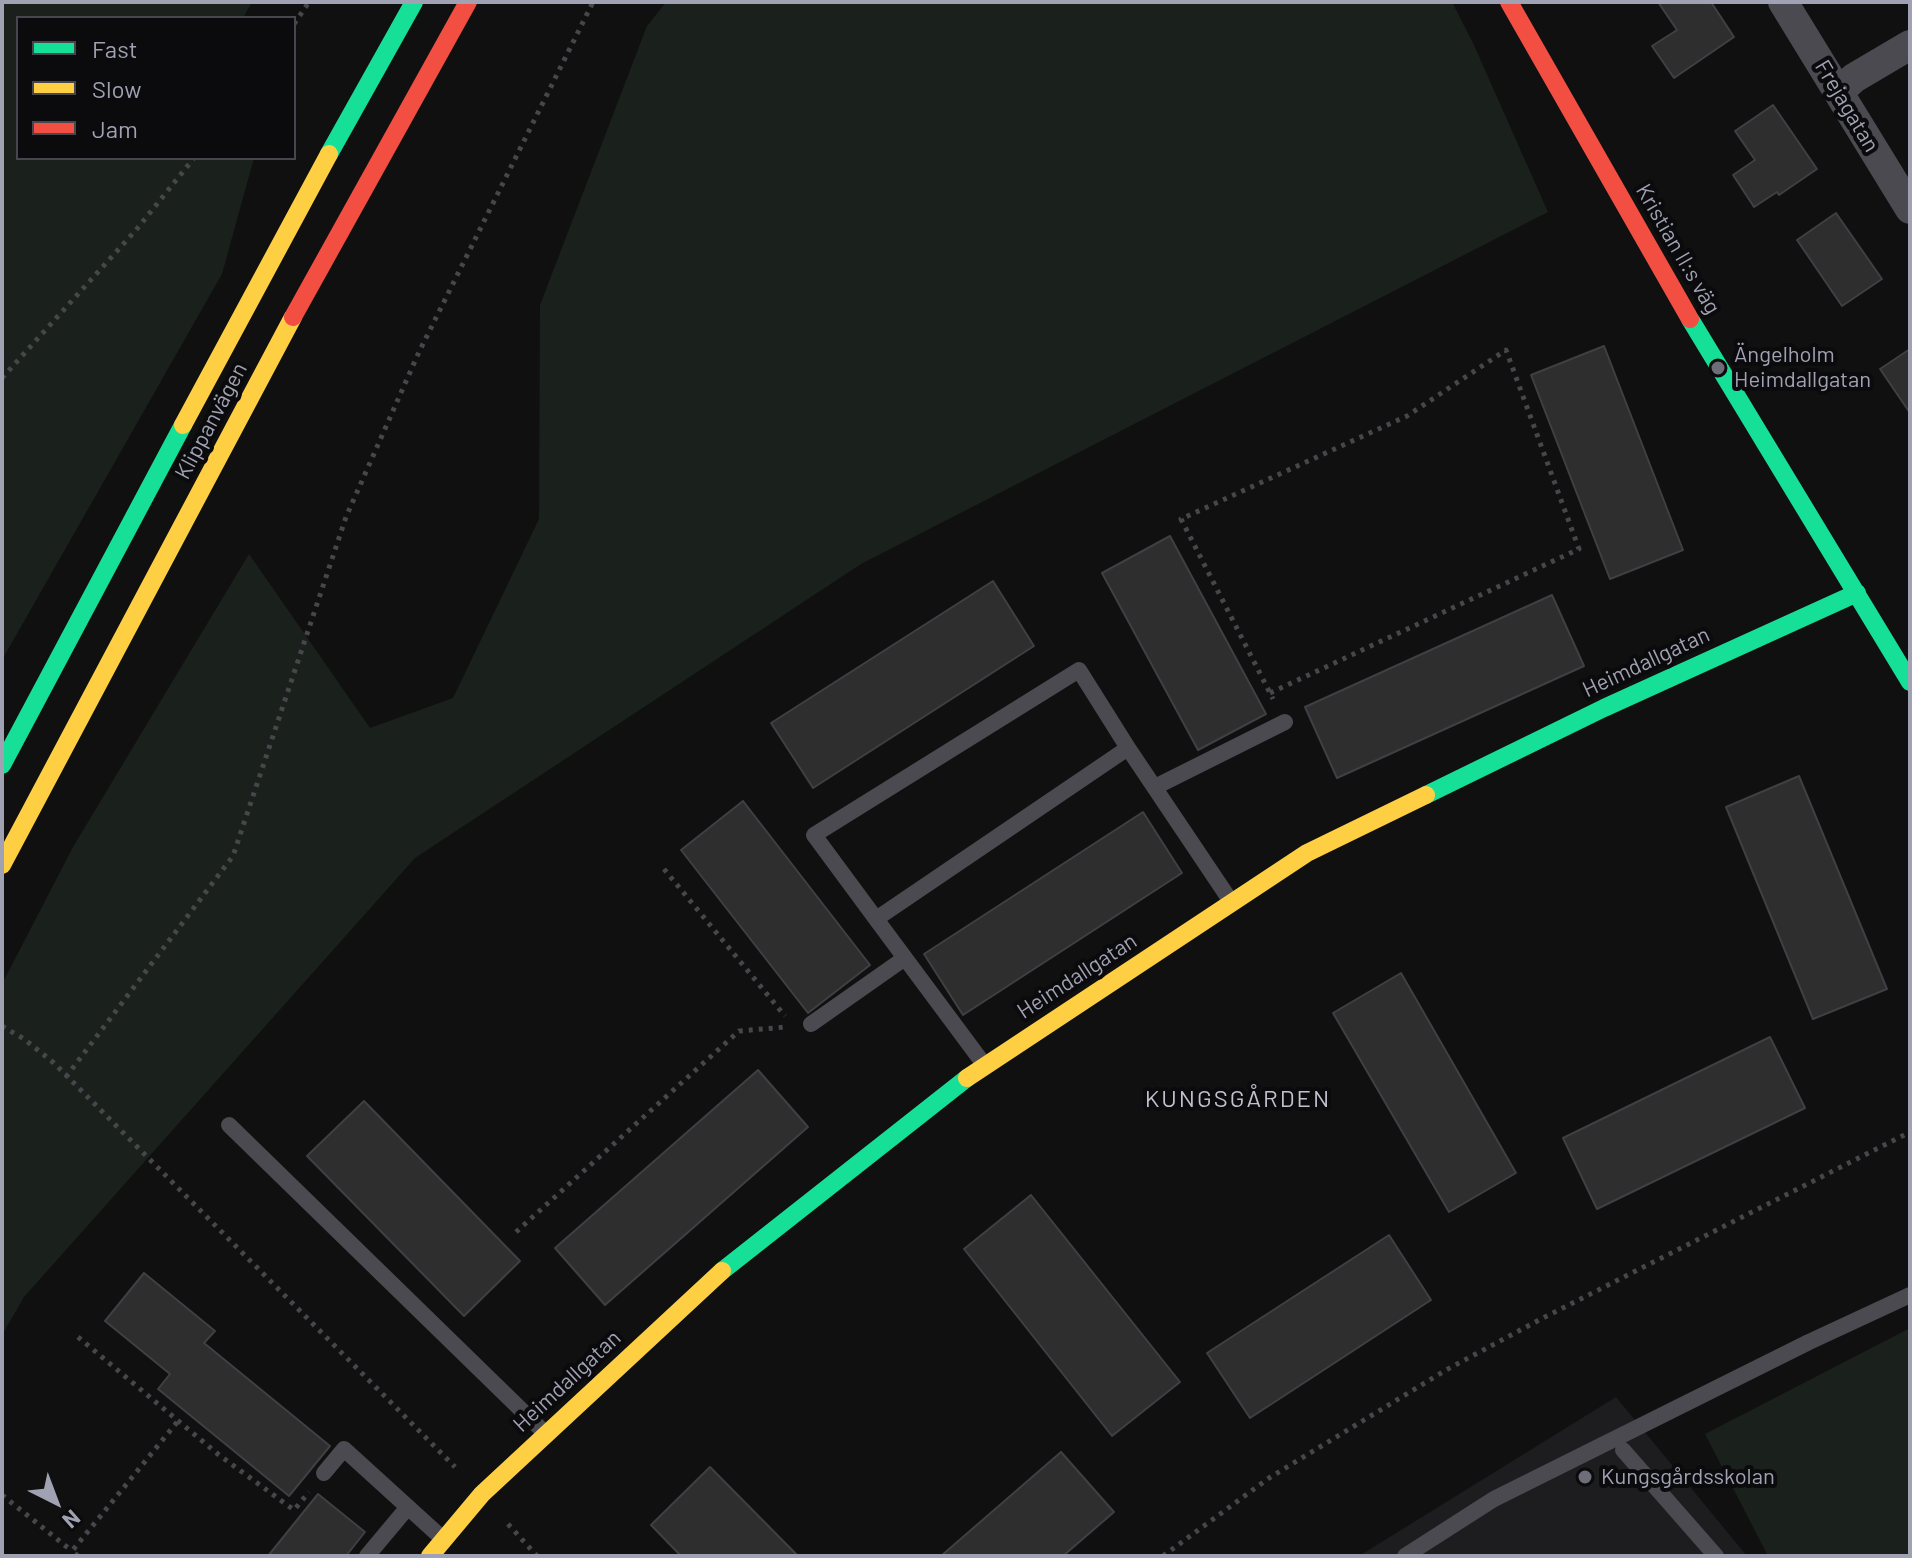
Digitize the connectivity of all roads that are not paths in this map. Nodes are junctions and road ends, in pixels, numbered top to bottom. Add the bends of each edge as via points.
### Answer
1 (414, 2) edge
2 (468, 2) edge
3 (1509, 2) edge
4 (1783, 2) edge
5 (1910, 45) edge
6 (1839, 92) junction
7 (1910, 209) edge
8 (1857, 593) junction
9 (1910, 682) edge
10 (1285, 722) road end
11 (1128, 748) junction
12 (2, 765) edge
13 (1155, 787) junction
14 (2, 865) edge
15 (1232, 903) junction
16 (876, 919) junction
17 (905, 958) junction
18 (811, 1024) dead end
19 (984, 1065) junction
20 (229, 1125) dead end
21 (1910, 1295) edge
22 (546, 1434) junction
23 (1623, 1450) dead end
24 (324, 1473) road end
25 (408, 1507) junction
26 (444, 1540) junction
27 (367, 1556) edge
28 (430, 1556) edge
29 (1405, 1556) edge
30 (1716, 1556) edge

1 - 12 street, Klippanvägen
2 - 14 street, Klippanvägen via 310,286
3 - 8 street, Kristian II:s väg via 1718,368
4 - 6 street, Frejagatan
5 - 6 street
6 - 7 street, Frejagatan
8 - 9 street, Kristian II:s väg
8 - 15 street, Heimdallgatan via 1604,708 1307,853
10 - 13 lane
11 - 13 lane
11 - 16 lane
11 - 16 lane via 1079,670 814,835
13 - 15 lane
15 - 19 street, Heimdallgatan
16 - 17 lane
17 - 18 lane
17 - 19 lane
19 - 22 street, Heimdallgatan via 711,1279
20 - 22 lane
21 - 29 lane via 1494,1499
22 - 26 street, Heimdallgatan via 482,1494
23 - 30 lane
24 - 25 lane via 344,1449
25 - 26 lane
25 - 27 lane
26 - 28 street, Heimdallgatan

